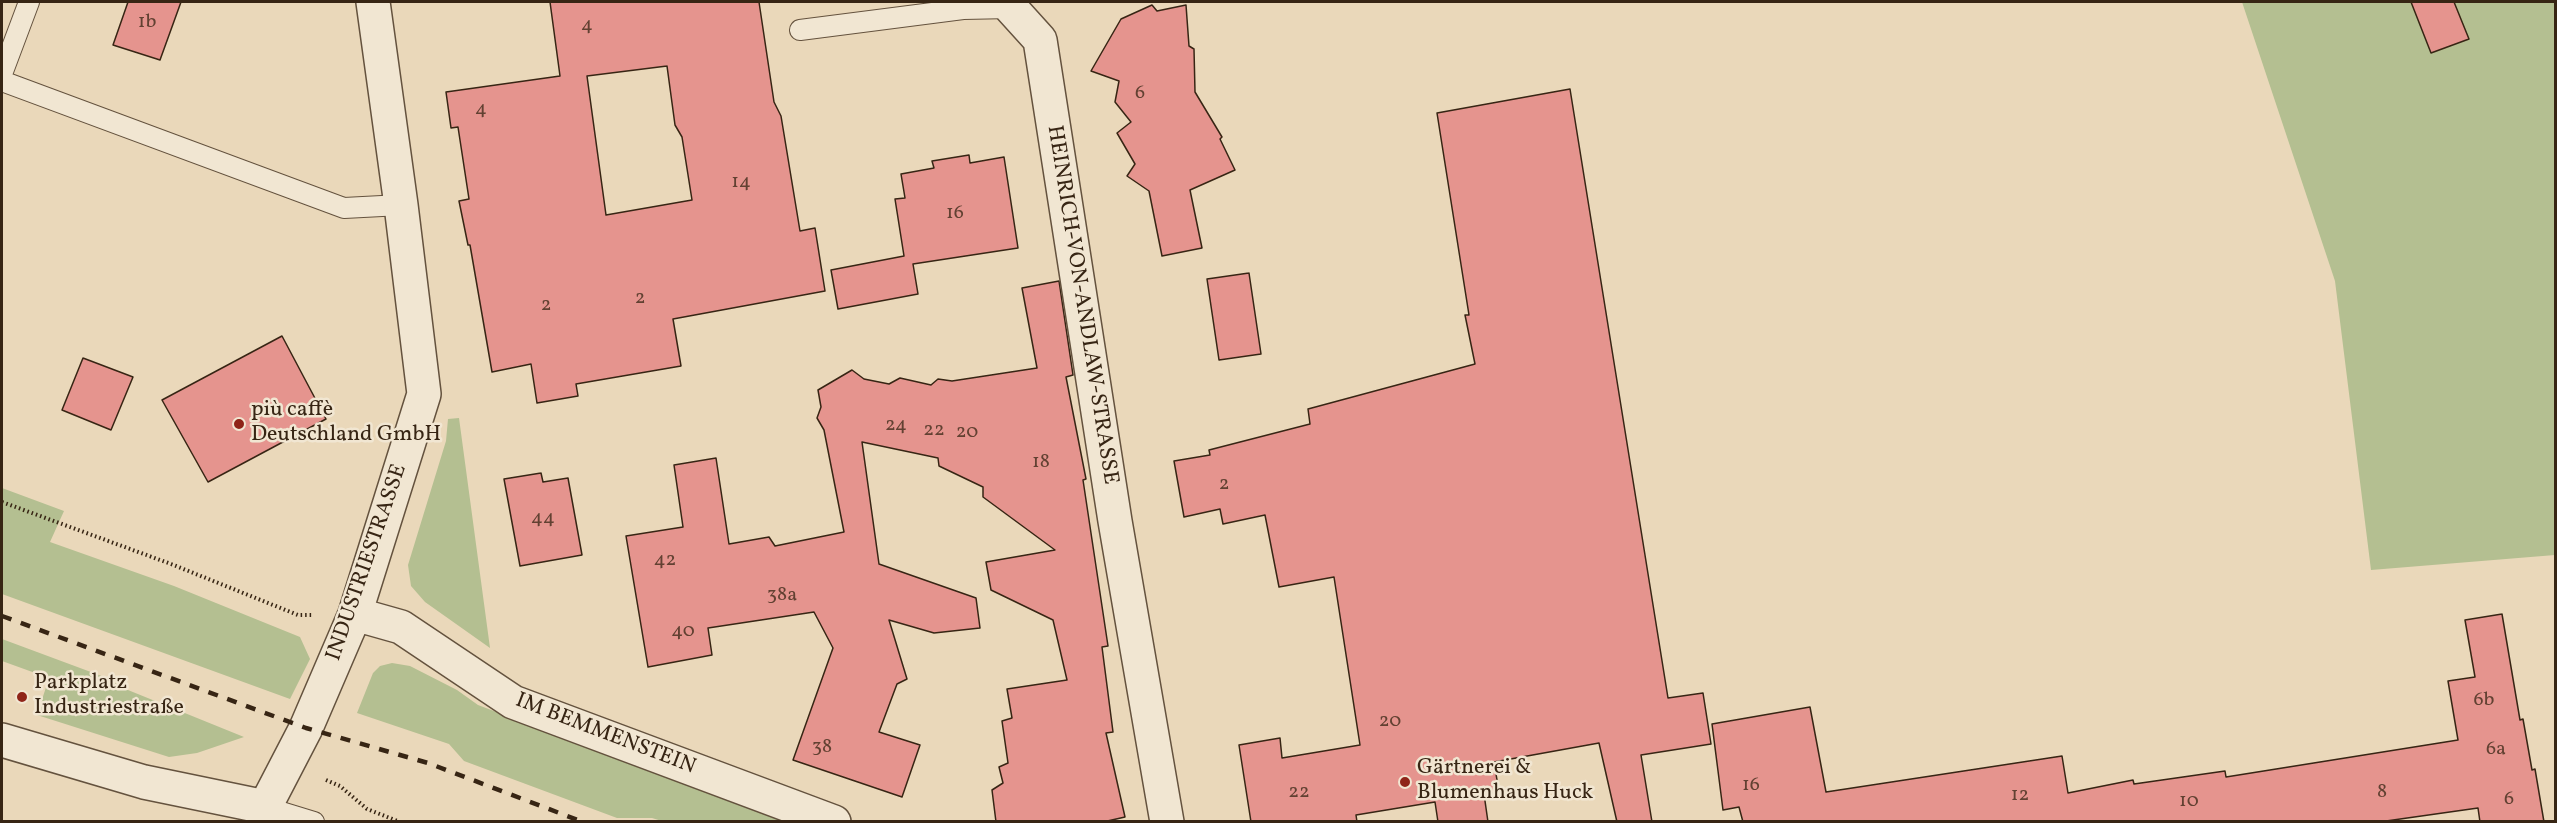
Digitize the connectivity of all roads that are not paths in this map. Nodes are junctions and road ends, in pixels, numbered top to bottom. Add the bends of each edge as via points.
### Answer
1 (29, 2) edge
2 (373, 2) edge
3 (1011, 8) joint
4 (800, 30) dead end
5 (2, 74) edge
6 (2, 81) edge
7 (402, 205) junction
8 (355, 615) junction
9 (2, 740) edge
10 (271, 814) edge
11 (314, 822) edge
12 (834, 822) edge
13 (1167, 822) edge

1 - 5 lane
2 - 7 street, INDUSTRIESTRASSE
3 - 4 lane, HEINRICH-VON-ANDLAW-STRASSE via 963,9
3 - 13 street, HEINRICH-VON-ANDLAW-STRASSE via 1040,40 1115,521
6 - 7 lane via 344,208
7 - 8 street, INDUSTRIESTRASSE via 424,394
8 - 10 street, INDUSTRIESTRASSE via 286,764
8 - 12 street, IM BEMMENSTEIN via 401,627 513,702
9 - 10 street
10 - 11 lane

